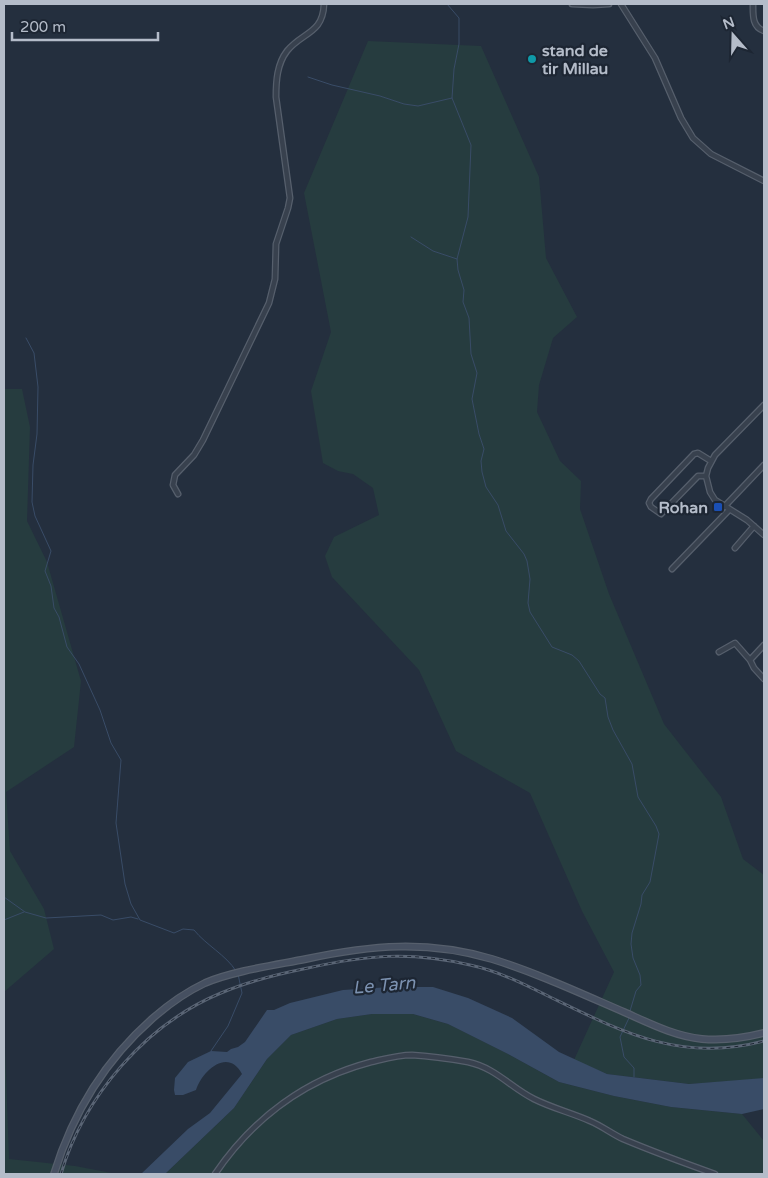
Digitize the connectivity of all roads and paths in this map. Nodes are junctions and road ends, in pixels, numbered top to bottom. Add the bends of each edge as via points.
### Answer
1 (324, 4) edge
2 (572, 4) edge
3 (609, 4) edge
4 (620, 4) edge
5 (753, 4) edge
6 (764, 31) edge
7 (764, 181) edge
8 (764, 405) edge
9 (710, 461) junction
10 (764, 466) edge
11 (706, 476) junction
12 (178, 494) dead end
13 (726, 508) junction
14 (754, 526) junction
15 (764, 535) edge
16 (735, 548) dead end
17 (672, 569) dead end
18 (764, 645) edge
19 (720, 652) dead end
20 (750, 660) junction
21 (764, 679) edge
22 (764, 1033) edge
23 (54, 1174) edge
24 (215, 1174) edge
25 (715, 1174) edge

1 - 12 street via 317,27 283,57 276,80 290,198 276,244 273,292 203,440 175,475 173,485
2 - 3 street
4 - 7 street via 655,58 693,138 711,154
5 - 6 street via 755,25
8 - 9 street
9 - 11 street
9 - 11 street via 698,453 694,454 651,499 651,507 661,514 698,476
10 - 13 street
11 - 13 street via 710,492
13 - 14 street
13 - 17 street
14 - 15 street
14 - 16 street
18 - 20 street
19 - 20 street via 735,642
20 - 21 street
22 - 23 main road via 732,1039 701,1039 674,1033 491,959 425,947 357,948 224,976 186,993 136,1033 108,1065 88,1094
24 - 25 street via 266,1117 307,1088 350,1068 412,1055 469,1062 486,1068 534,1098 621,1138

